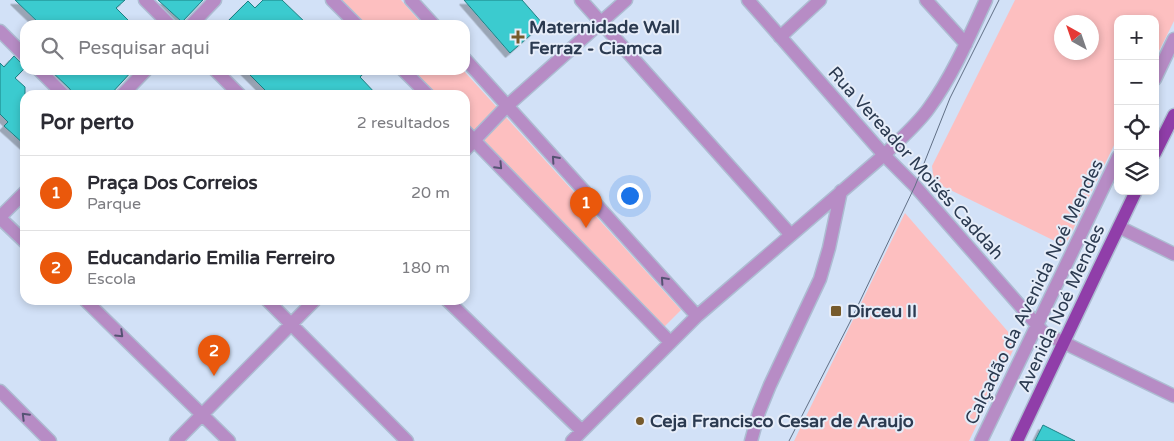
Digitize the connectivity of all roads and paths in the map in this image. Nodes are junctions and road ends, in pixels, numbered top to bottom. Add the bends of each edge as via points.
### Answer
1 (145, 0) edge
2 (215, 0) edge
3 (332, 0) edge
4 (411, 0) edge
5 (581, 0) edge
6 (626, 0) edge
7 (748, 0) edge
8 (820, 0) edge
9 (926, 0) edge
10 (986, 0) edge
11 (165, 20) edge
12 (196, 20) edge
13 (352, 20) edge
14 (429, 20) edge
15 (600, 22) junction
16 (0, 30) edge
17 (780, 36) junction
18 (1174, 39) edge
19 (966, 44) junction
20 (20, 51) edge
21 (470, 64) edge
22 (1159, 71) edge
23 (44, 75) edge
24 (141, 75) edge
25 (220, 75) edge
26 (408, 75) edge
27 (59, 90) edge
28 (127, 90) edge
29 (235, 90) edge
30 (423, 90) edge
31 (508, 106) junction
32 (1174, 115) edge
33 (470, 137) edge
34 (474, 141) junction
35 (470, 145) edge
36 (1156, 150) edge
37 (884, 155) junction
38 (1114, 165) edge
39 (841, 191) junction
40 (1134, 195) edge
41 (20, 197) edge
42 (0, 217) edge
43 (1119, 226) junction
44 (791, 235) junction
45 (20, 237) edge
46 (1174, 254) edge
47 (90, 305) edge
48 (272, 305) edge
49 (310, 305) edge
50 (452, 305) edge
51 (697, 316) junction
52 (291, 324) junction
53 (1037, 326) junction
54 (670, 342) junction
55 (1064, 342) junction
56 (0, 392) edge
57 (1174, 396) edge
58 (202, 414) junction
59 (582, 431) junction
60 (50, 441) edge
61 (176, 441) edge
62 (229, 441) edge
63 (407, 441) edge
64 (572, 441) edge
65 (751, 441) edge
66 (981, 441) edge
67 (1017, 441) edge

1 - 11 street
2 - 12 street
3 - 13 street
4 - 14 street
5 - 15 street
6 - 15 street
7 - 17 street, Rua Vereador Moisés Caddah
8 - 17 street
9 - 19 street
10 - 19 street
15 - 31 street
15 - 44 street
16 - 20 street
17 - 37 street, Rua Vereador Moisés Caddah
18 - 22 street
19 - 37 street via 929,109
21 - 31 street
23 - 27 street
24 - 28 street
25 - 29 street
26 - 30 street
31 - 34 street
51 -> 31 street
32 - 36 main road
33 - 34 street
34 - 35 street
34 -> 54 street
37 - 39 street
37 - 53 street, Rua Vereador Moisés Caddah
38 - 53 street, Calçadão da Avenida Noé Mendes
39 - 44 street
39 - 65 street via 820,279 770,385
40 - 43 main road, Avenida Noé Mendes
41 - 42 street
42 - 45 street
43 - 46 street
43 - 55 main road, Avenida Noé Mendes
44 - 51 street
47 -> 58 street
48 - 52 street
49 - 52 street
50 - 59 street
51 - 54 street
52 - 58 street
52 - 63 street
53 - 55 street, Rua Vereador Moisés Caddah
53 - 66 street, Calçadão da Avenida Noé Mendes
54 - 59 street
55 - 57 street, Rua Vereador Moisés Caddah
55 - 67 main road, Avenida Noé Mendes
60 -> 56 street
58 - 61 street
58 - 62 street
59 - 64 street

